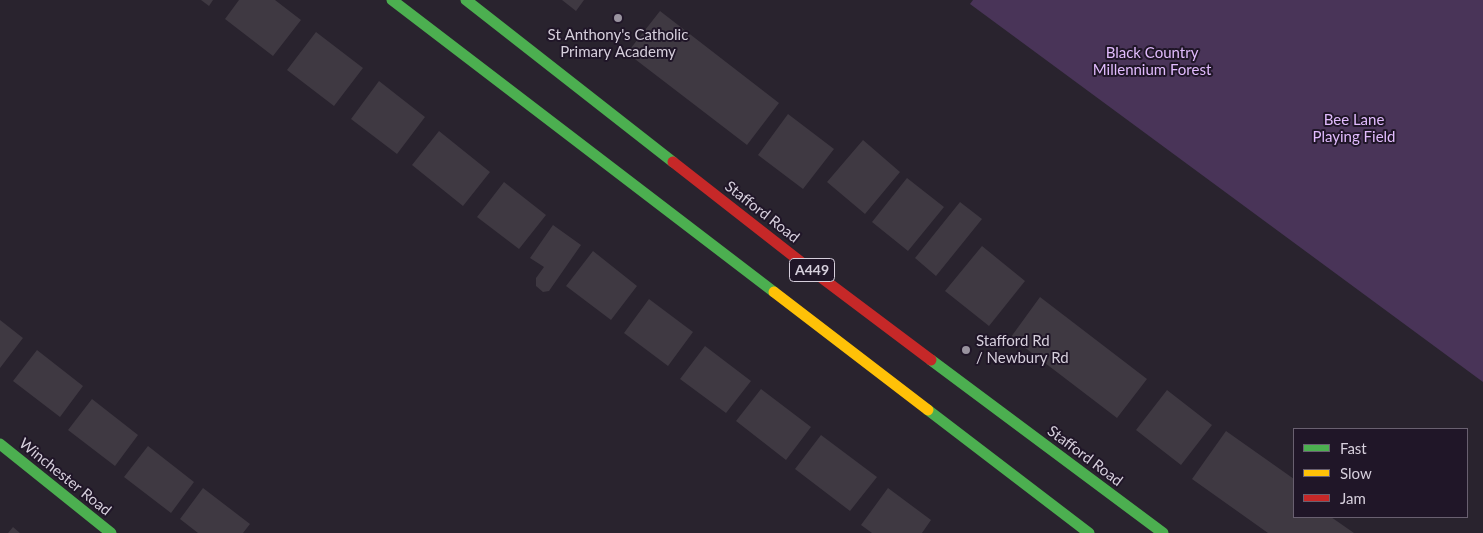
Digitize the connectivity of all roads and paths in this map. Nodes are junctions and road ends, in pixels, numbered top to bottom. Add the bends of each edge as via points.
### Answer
1 (392, 0) edge
2 (466, 0) edge
3 (0, 444) edge
4 (111, 533) edge
5 (1089, 533) edge
6 (1163, 533) edge

1 - 5 main road, A449
2 - 6 main road, Stafford Road / A449 via 806,266
3 - 4 main road, Winchester Road

